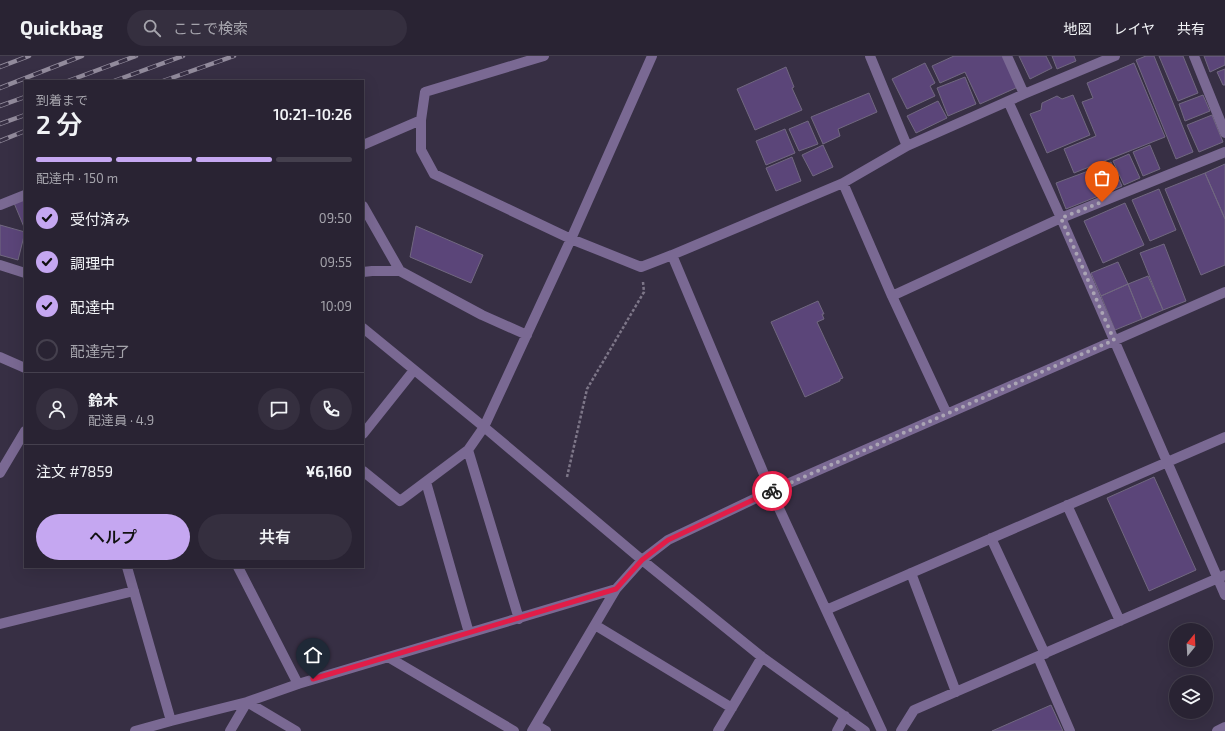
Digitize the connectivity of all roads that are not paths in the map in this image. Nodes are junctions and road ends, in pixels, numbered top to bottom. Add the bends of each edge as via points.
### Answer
1 (544, 56) edge
2 (652, 56) edge
3 (1008, 56) edge
4 (1115, 56) edge
5 (1194, 56) edge
6 (874, 57) edge
7 (1024, 94) junction
8 (1008, 101) junction
9 (420, 120) junction
10 (1225, 132) edge
11 (364, 145) edge
12 (907, 146) junction
13 (1225, 152) edge
14 (843, 183) junction
15 (24, 195) edge
16 (0, 205) edge
17 (364, 208) edge
18 (1061, 218) junction
19 (571, 239) junction
20 (672, 255) junction
21 (0, 265) edge
22 (364, 272) edge
23 (400, 272) junction
24 (24, 273) edge
25 (1225, 292) edge
26 (892, 296) junction
27 (364, 329) edge
28 (527, 335) junction
29 (1114, 340) junction
30 (0, 357) edge
31 (24, 368) edge
32 (414, 370) junction
33 (947, 414) junction
34 (484, 427) junction
35 (364, 433) edge
36 (24, 436) edge
37 (1225, 436) edge
38 (468, 450) junction
39 (1166, 462) junction
40 (364, 472) edge
41 (0, 473) edge
42 (426, 482) junction
43 (771, 492) junction
44 (1067, 505) junction
45 (991, 538) junction
46 (642, 560) junction
47 (127, 568) edge
48 (240, 568) edge
49 (911, 573) junction
50 (1221, 576) edge
51 (616, 589) junction
52 (134, 591) junction
53 (1225, 595) edge
54 (826, 610) junction
55 (519, 619) junction
56 (1120, 621) junction
57 (0, 624) edge
58 (595, 625) junction
59 (469, 633) junction
60 (1041, 655) junction
61 (388, 657) junction
62 (762, 657) junction
63 (298, 684) junction
64 (956, 692) junction
65 (247, 702) junction
66 (732, 708) junction
67 (845, 716) junction
68 (171, 720) junction
69 (1225, 727) edge
70 (534, 728) edge
71 (135, 731) edge
72 (230, 731) edge
73 (296, 731) edge
74 (514, 731) edge
75 (546, 731) edge
76 (718, 731) edge
77 (837, 731) edge
78 (866, 731) edge
79 (882, 731) edge
80 (901, 731) edge
81 (1070, 731) edge
82 (1217, 731) edge

1 - 9 street via 425,92
2 - 19 street
3 - 7 street
4 - 7 street
5 - 10 street
6 - 12 street
7 - 8 street
8 - 12 street
8 - 18 street
9 - 11 street
9 - 19 street via 421,150 434,174
12 - 14 street
13 - 18 street
14 - 20 street
14 - 26 street
15 - 16 street
17 - 23 street
18 - 26 street
18 - 29 street
19 - 20 street via 641,267
19 - 28 street
20 - 43 street
21 - 24 street
22 - 23 street
23 - 28 street via 482,315
25 - 29 street
26 - 33 street
27 - 32 street
28 - 34 street
29 - 33 street
29 - 39 street
30 - 31 street
32 - 34 street
32 - 35 street
33 - 43 street
34 - 38 street
34 - 46 street
36 - 41 street
37 - 39 street
38 - 42 street
38 - 55 street
39 - 44 street
39 - 50 street
40 - 42 street via 400,501
42 - 59 street
43 - 46 street via 668,540
43 - 54 street
44 - 45 street
44 - 56 street
45 - 49 street
45 - 60 street
46 - 51 street
46 - 62 street
47 - 52 street
48 - 63 street
49 - 54 street
49 - 64 street
50 - 53 street
50 - 56 street
51 - 55 street
51 - 58 street
52 - 57 street
52 - 68 street
54 - 79 street
55 - 59 street
56 - 60 street
58 - 66 street
58 - 70 street
59 - 61 street
60 - 64 street
60 - 81 street
61 - 63 street
61 - 74 street
62 - 66 street
62 - 67 street
63 - 65 street
64 - 80 street via 914,710
65 - 68 street
65 - 72 street
65 - 73 street
66 - 76 street
67 - 77 street
67 - 78 street
68 - 71 street
69 - 82 street
70 - 75 street

